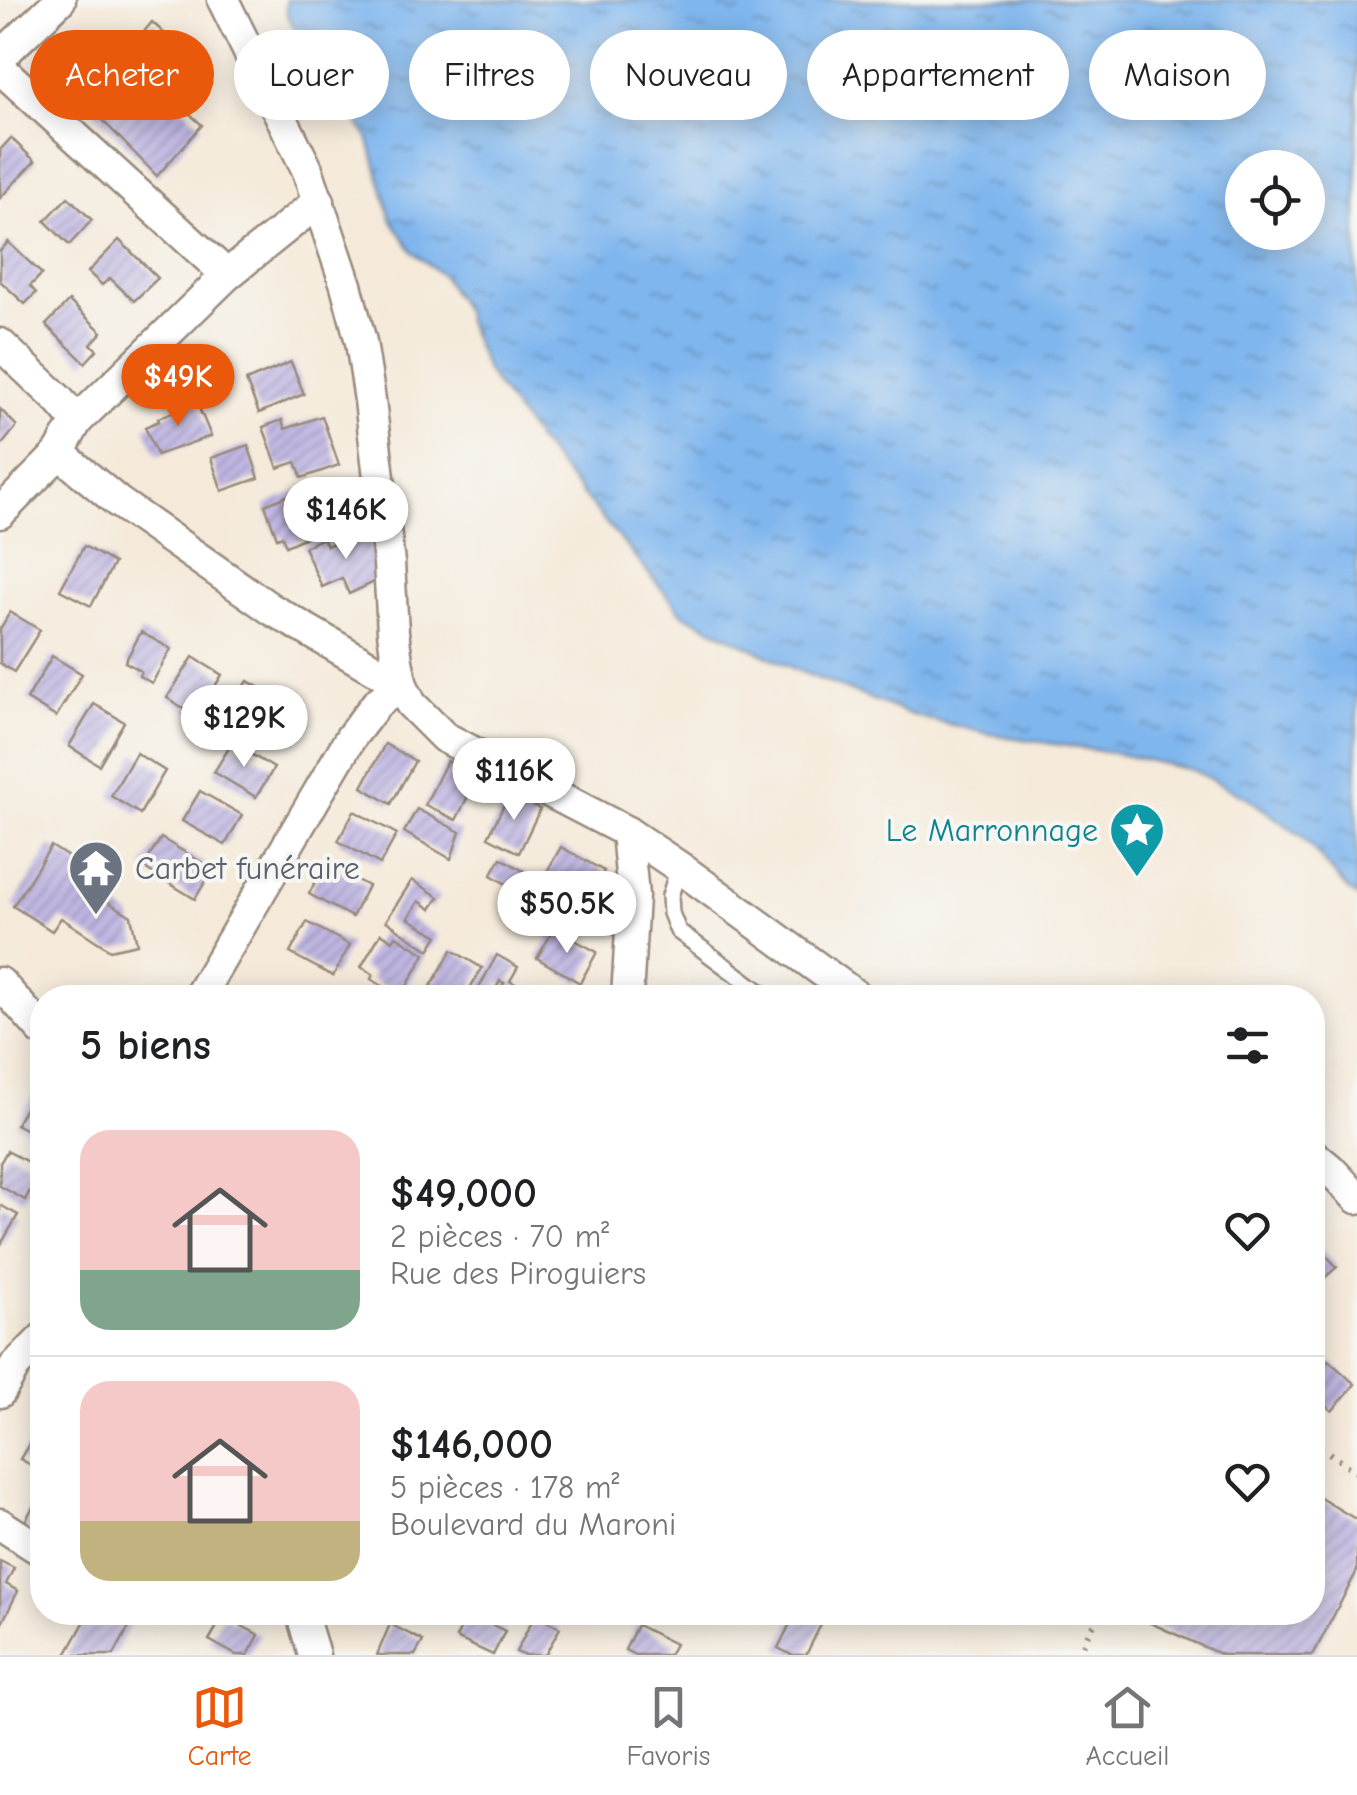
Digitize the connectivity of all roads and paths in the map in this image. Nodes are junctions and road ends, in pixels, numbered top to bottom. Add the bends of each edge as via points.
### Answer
1 (60, 0) edge
2 (223, 0) edge
3 (0, 57) edge
4 (0, 68) edge
5 (319, 202) junction
6 (227, 275) junction
7 (0, 344) edge
8 (77, 421) junction
9 (60, 452) junction
10 (0, 513) edge
11 (402, 684) junction
12 (627, 832) junction
13 (679, 866) junction
14 (0, 983) edge
15 (206, 985) edge
16 (628, 985) edge
17 (751, 985) edge
18 (841, 985) edge
19 (30, 1017) edge
20 (1325, 1165) edge
21 (1357, 1198) edge
22 (30, 1350) edge
23 (0, 1392) edge
24 (1325, 1450) edge
25 (1357, 1473) edge
26 (0, 1524) edge
27 (30, 1543) edge
28 (305, 1625) edge
29 (1093, 1625) edge
30 (314, 1655) edge
31 (1079, 1655) edge

1 - 3 street
2 - 5 street
4 - 6 street
5 - 6 street
5 - 11 street via 361,342
6 - 8 street
7 - 8 street
8 - 9 street
9 - 10 street
9 - 11 street via 118,502 271,609
11 - 12 street via 410,704 444,737
11 - 15 street via 350,738
12 - 13 street
12 - 16 street via 633,896
13 - 17 lane via 670,896 678,931
13 - 18 street
14 - 19 street
20 - 21 street
22 - 23 street
24 - 25 path
26 - 27 street
28 - 30 street
29 - 31 path

